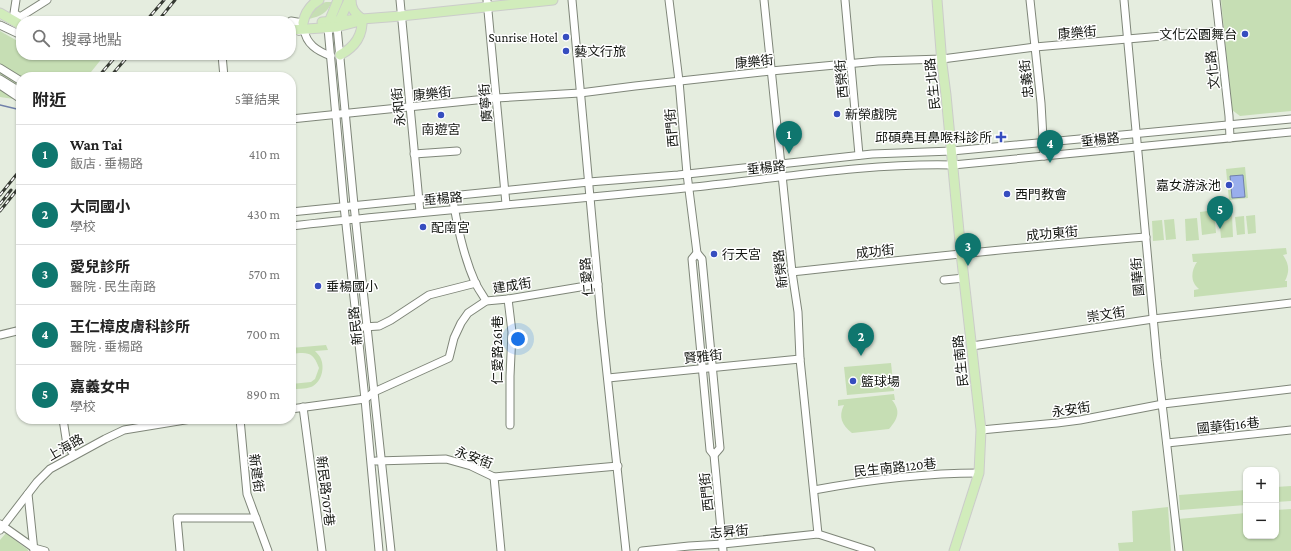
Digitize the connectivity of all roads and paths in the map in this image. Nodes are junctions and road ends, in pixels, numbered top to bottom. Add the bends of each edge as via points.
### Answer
1 (16, 0) edge
2 (47, 0) edge
3 (319, 0) edge
4 (338, 0) edge
5 (350, 0) edge
6 (400, 0) edge
7 (553, 0) edge
8 (572, 0) edge
9 (669, 0) edge
10 (764, 0) edge
11 (846, 0) edge
12 (937, 0) edge
13 (1030, 0) edge
14 (1124, 0) edge
15 (1216, 0) edge
16 (487, 4) edge
17 (0, 8) edge
18 (0, 13) edge
19 (18, 16) edge
20 (22, 16) edge
21 (401, 16) junction
22 (16, 18) edge
23 (362, 18) junction
24 (0, 20) edge
25 (16, 22) edge
26 (0, 25) edge
27 (334, 25) junction
28 (296, 26) edge
29 (296, 27) edge
30 (16, 28) edge
31 (296, 28) edge
32 (1220, 31) junction
33 (16, 33) edge
34 (1127, 39) junction
35 (1035, 47) junction
36 (336, 55) junction
37 (942, 59) junction
38 (222, 60) edge
39 (852, 64) junction
40 (0, 68) edge
41 (771, 71) junction
42 (224, 72) edge
43 (0, 73) edge
44 (16, 78) edge
45 (0, 79) edge
46 (679, 81) junction
47 (16, 83) edge
48 (0, 85) edge
49 (16, 89) edge
50 (580, 93) junction
51 (16, 96) edge
52 (496, 98) junction
53 (410, 107) junction
54 (337, 114) junction
55 (345, 114) junction
56 (296, 118) edge
57 (1291, 118) edge
58 (1229, 124) junction
59 (1291, 132) edge
60 (1136, 133) junction
61 (1230, 138) junction
62 (1043, 142) junction
63 (1137, 147) junction
64 (457, 151) dead end
65 (952, 151) junction
66 (414, 154) junction
67 (859, 155) junction
68 (1044, 156) junction
69 (781, 163) junction
70 (953, 165) junction
71 (687, 174) junction
72 (782, 178) junction
73 (588, 182) junction
74 (689, 188) junction
75 (504, 190) junction
76 (452, 195) junction
77 (590, 197) junction
78 (419, 198) junction
79 (506, 204) junction
80 (354, 205) junction
81 (344, 206) junction
82 (454, 209) junction
83 (296, 211) edge
84 (420, 212) junction
85 (356, 219) junction
86 (346, 220) junction
87 (296, 225) edge
88 (1146, 237) junction
89 (697, 253) junction
90 (961, 253) junction
91 (792, 272) junction
92 (964, 278) junction
93 (944, 280) dead end
94 (476, 283) junction
95 (598, 284) junction
96 (508, 299) junction
97 (486, 301) junction
98 (1291, 303) edge
99 (1153, 319) junction
100 (367, 327) junction
101 (357, 328) junction
102 (16, 331) edge
103 (0, 335) edge
104 (972, 346) junction
105 (800, 359) junction
106 (713, 367) junction
107 (702, 368) junction
108 (608, 378) junction
109 (1291, 390) edge
110 (374, 392) junction
111 (365, 399) junction
112 (1162, 404) junction
113 (303, 407) junction
114 (296, 408) edge
115 (64, 424) edge
116 (161, 424) edge
117 (240, 424) edge
118 (510, 425) dead end
119 (981, 430) junction
120 (1291, 430) edge
121 (1167, 443) junction
122 (74, 455) junction
123 (714, 455) junction
124 (370, 461) junction
125 (381, 461) junction
126 (618, 466) junction
127 (979, 473) junction
128 (494, 477) junction
129 (814, 490) junction
130 (28, 494) junction
131 (256, 518) junction
132 (1, 527) edge
133 (818, 534) junction
134 (723, 547) edge
135 (689, 548) edge
136 (34, 550) edge
137 (45, 551) edge
138 (180, 551) edge
139 (268, 551) edge
140 (322, 551) edge
141 (379, 551) edge
142 (391, 551) edge
143 (501, 551) edge
144 (626, 551) edge
145 (642, 551) edge
146 (871, 551) edge
147 (954, 551) edge
148 (1179, 551) edge

1 - 19 street via 14,13
2 - 20 street
3 - 28 main road
4 - 27 main road
5 - 23 main road via 356,15
5 - 27 main road
6 - 21 street, 永和街
7 - 16 main road
8 - 50 street, 仁愛路
9 - 46 street, 西門街
10 - 41 street, 新榮路
11 - 39 street, 西榮街
12 - 37 main road, 民生北路
13 - 35 street, 忠義街
14 - 34 street, 國華街
15 - 32 street, 文化路
16 - 21 main road
16 - 52 street, 廣寧街
17 - 22 street
18 - 25 main road
21 - 23 main road
21 - 53 street, 永和街
23 - 27 main road via 356,22
23 - 36 main road via 362,30 358,39 350,48
24 - 30 main road
26 - 33 street
27 - 29 main road
27 - 36 street, 新民路
31 - 36 street via 312,46 323,53
32 - 34 street, 康樂街
32 - 58 street, 文化路
34 - 35 street, 康樂街
34 - 60 street, 國華街
35 - 37 street, 康樂街
35 - 62 street, 忠義街
36 - 54 street, 新民路
36 - 55 street, 新民路
37 - 39 street, 康樂街
37 - 65 main road, 民生北路
38 - 42 street
39 - 41 street, 康樂街
39 - 67 street, 西榮街
40 - 44 street
41 - 46 street, 康樂街
41 - 69 street, 新榮路
43 - 47 street
45 - 49 street
46 - 50 street, 康樂街
46 - 71 street, 西門街
48 - 51 street
50 - 52 street, 康樂街
50 - 73 street, 仁愛路
52 - 53 street, 康樂街
52 - 75 street, 廣寧街
53 - 55 street, 康樂街
53 - 66 street, 永和街
54 - 55 street, 康樂街
54 - 56 street, 康樂街
54 - 81 street, 新民路
55 - 80 street, 新民路
57 - 58 street, 垂楊路
58 - 60 street, 垂楊路
58 - 61 street, 文化路
59 - 61 street, 垂楊路
60 - 62 street, 垂楊路
60 - 63 street, 國華街
61 - 63 street, 垂楊路
62 - 65 street, 垂楊路
62 - 68 street, 忠義街
63 - 68 street, 垂楊路
63 - 88 street, 國華街
64 - 66 street
65 - 67 street, 垂楊路
65 - 70 main road, 民生北路
66 - 78 street, 永和街
67 - 69 street, 垂楊路
68 - 70 street, 垂楊路
69 - 71 street, 垂楊路
69 - 72 street, 新榮路
70 - 72 street, 垂楊路 via 870,167
70 - 90 main road, 民生南路
71 - 73 street, 垂楊路
71 - 74 street, 西門街
72 - 74 street, 垂楊路
72 - 91 street, 新榮路
73 - 75 street, 垂楊路
73 - 77 street, 仁愛路
74 - 77 street, 垂楊路
74 - 89 street, 西門街
75 - 76 street, 垂楊路
75 - 79 street, 廣寧街
76 - 78 street, 垂楊路
76 - 82 street
77 - 79 street, 垂楊路
77 - 95 street, 仁愛路
78 - 80 street, 垂楊路
78 - 84 street, 永和街
79 - 82 street, 垂楊路
80 - 81 street, 垂楊路
80 - 85 street, 新民路
81 - 83 street, 垂楊路
81 - 86 street, 新民路
82 - 84 street, 垂楊路
82 - 94 street
84 - 85 street, 垂楊路
85 - 86 street, 垂楊路
85 - 100 street, 新民路
86 - 87 street, 垂楊路
86 - 101 street, 新民路
88 - 90 street, 成功東街
88 - 99 street, 國華街
89 - 106 street, 西門街 via 702,259
89 - 107 street, 西門街 via 692,259
90 - 91 street, 成功街
90 - 92 main road, 民生南路
91 - 105 street, 新榮路 via 798,312
92 - 93 street
92 - 104 main road, 民生南路
94 - 97 street
94 - 100 street via 429,295 391,320 379,326
95 - 96 street, 建成街
95 - 108 street, 仁愛路
96 - 97 street, 建成街
96 - 118 street, 仁愛路261巷 via 512,332
97 - 110 street, 建成街 via 468,313 454,338 449,358
98 - 99 street, 崇文街
99 - 104 street, 崇文街
99 - 112 street, 國華街
100 - 101 street
100 - 110 street, 新民路
101 - 111 street, 新民路
102 - 103 street
104 - 119 main road, 民生南路
105 - 106 street, 賢雅街
105 - 129 street, 新榮路
106 - 107 street, 賢雅街
106 - 123 street, 西門街 via 720,448
107 - 108 street, 賢雅街
107 - 123 street, 西門街 via 710,450
108 - 126 street, 仁愛路
109 - 112 street, 永安街
110 - 111 street
110 - 125 street, 新民路
111 - 113 street
111 - 124 street, 新民路
112 - 119 street, 永安街 via 1080,420
112 - 121 street, 國華街
113 - 114 street
113 - 140 street, 新民路707巷
115 - 122 street via 66,445
116 - 122 street, 上海路 via 124,430
117 - 131 street, 新建街 via 247,494
119 - 127 main road, 民生南路
120 - 121 street, 國華街16巷
121 - 148 street, 國華街
122 - 130 street, 上海路 via 50,468
123 - 134 street, 西門街
124 - 125 street, 永安街
124 - 141 street, 新民路
125 - 128 street, 永安街 via 446,459 471,466
125 - 142 street, 新民路
126 - 128 street, 永安街
126 - 144 street, 仁愛路
127 - 129 street, 民生南路120巷 via 949,473 864,481
127 - 147 main road, 民生南路
128 - 143 street
129 - 133 street, 新榮路
130 - 132 street, 上海路
130 - 136 street
131 - 138 street via 177,518
131 - 139 street, 新建街
132 - 136 street
133 - 134 street, 志昇街
133 - 146 street
134 - 135 street, 志昇街
135 - 145 street, 志昇街
136 - 137 street

